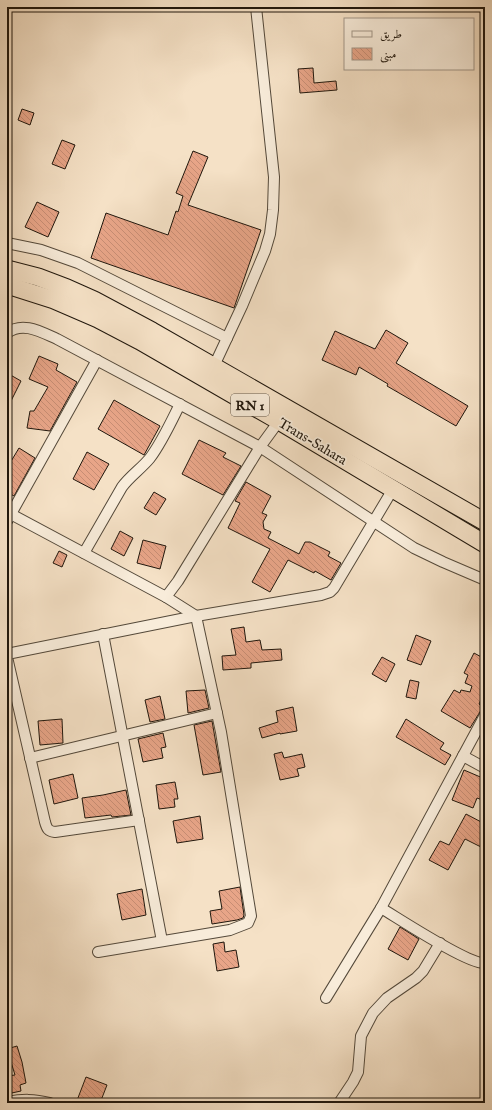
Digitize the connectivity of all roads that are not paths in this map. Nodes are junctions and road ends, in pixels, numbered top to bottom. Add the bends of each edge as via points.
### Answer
1 (256, 7) edge
2 (7, 243) edge
3 (7, 269) edge
4 (7, 285) edge
5 (7, 333) edge
6 (227, 338) junction
7 (97, 360) junction
8 (214, 366) junction
9 (180, 404) junction
10 (279, 421) junction
11 (260, 447) junction
12 (393, 489) junction
13 (8, 515) edge
14 (374, 521) junction
15 (485, 522) edge
16 (485, 544) edge
17 (84, 553) junction
18 (485, 580) edge
19 (166, 597) junction
20 (196, 616) junction
21 (103, 634) junction
22 (7, 655) edge
23 (217, 713) junction
24 (485, 715) edge
25 (123, 736) junction
26 (463, 756) junction
27 (30, 758) junction
28 (485, 768) edge
29 (138, 820) junction
30 (381, 908) junction
31 (162, 941) junction
32 (440, 943) junction
33 (98, 952) dead end
34 (485, 963) edge
35 (326, 998) dead end
36 (7, 1102) edge
37 (50, 1103) edge
38 (339, 1103) edge

1 - 6 street via 274,177 273,210 265,251
2 - 6 street via 41,250 78,263
3 - 8 highway, Trans-Sahara / RN 1 via 38,277 94,300
4 - 10 highway, Trans-Sahara / RN 1 via 98,319
5 - 7 street via 19,328 34,329
6 - 8 street
7 - 9 street
7 - 13 street
8 - 15 highway, Trans-Sahara / RN 1
9 - 11 street
9 - 17 street via 156,449 122,487
10 - 11 street
10 - 12 highway, Trans-Sahara / RN 1
11 - 14 street
11 - 19 street
12 - 14 street
12 - 16 highway, Trans-Sahara / RN 1
13 - 17 street
14 - 18 street via 414,548
14 - 20 street via 330,592
17 - 19 street
19 - 20 street
20 - 21 street
20 - 23 street
21 - 22 street
21 - 25 street
22 - 27 street
23 - 25 street
23 - 31 street via 251,916 248,923 230,930
24 - 26 street
25 - 27 street
25 - 29 street
26 - 28 street
26 - 30 street
27 - 29 street via 45,822 50,832
29 - 31 street
30 - 32 street
30 - 35 street
31 - 33 street
32 - 34 street via 478,963
32 - 38 street via 416,978 387,998 373,1012 361,1036 358,1072
36 - 37 street via 24,1099

